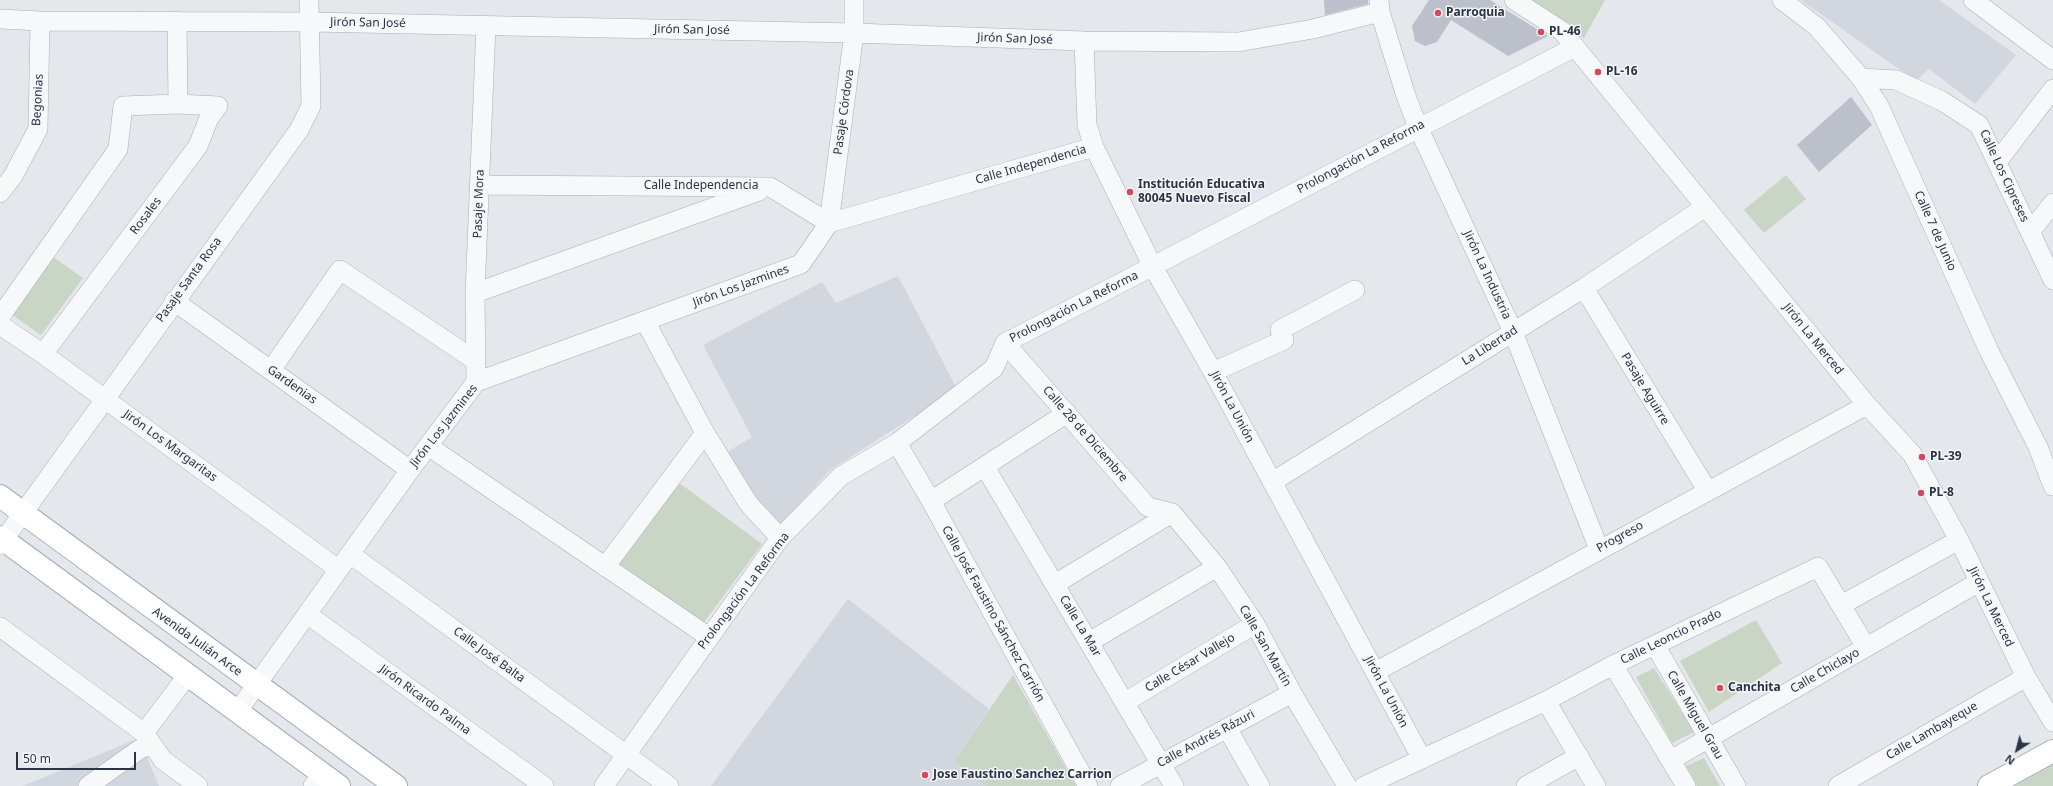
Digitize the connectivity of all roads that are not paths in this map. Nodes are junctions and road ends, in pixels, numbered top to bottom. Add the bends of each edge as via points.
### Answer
1 (309, 0) edge
2 (854, 0) edge
3 (1514, 0) edge
4 (1782, 0) edge
5 (1973, 0) edge
6 (1379, 6) edge
7 (0, 19) edge
8 (40, 21) junction
9 (177, 21) junction
10 (310, 22) junction
11 (486, 26) junction
12 (854, 33) junction
13 (1084, 41) junction
14 (1575, 47) junction
15 (2053, 60) edge
16 (1861, 78) junction
17 (2053, 89) edge
18 (178, 104) junction
19 (1418, 127) junction
20 (1094, 147) junction
21 (1997, 162) junction
22 (480, 185) junction
23 (770, 187) junction
24 (0, 193) edge
25 (2053, 203) edge
26 (1705, 207) junction
27 (829, 223) junction
28 (2030, 232) junction
29 (1153, 267) junction
30 (2053, 280) edge
31 (1584, 288) junction
32 (1355, 290) dead end
33 (475, 293) junction
34 (174, 301) junction
35 (0, 317) edge
36 (644, 321) junction
37 (0, 325) edge
38 (1513, 332) junction
39 (1005, 343) junction
40 (43, 354) junction
41 (476, 361) junction
42 (271, 370) junction
43 (1213, 372) junction
44 (476, 382) junction
45 (104, 399) junction
46 (1866, 405) junction
47 (1067, 414) junction
48 (705, 433) junction
49 (897, 443) junction
50 (428, 446) junction
51 (985, 466) junction
52 (410, 470) junction
53 (1272, 482) junction
54 (2053, 486) edge
55 (1707, 490) junction
56 (0, 496) edge
57 (931, 501) junction
58 (23, 513) junction
59 (1172, 513) junction
60 (780, 538) junction
61 (1, 540) edge
62 (1959, 540) junction
63 (1600, 549) junction
64 (350, 554) junction
65 (605, 567) junction
66 (1217, 567) junction
67 (338, 569) junction
68 (1979, 582) junction
69 (1055, 584) junction
70 (1841, 605) junction
71 (307, 614) junction
72 (1255, 624) junction
73 (0, 626) edge
74 (709, 637) junction
75 (1089, 642) junction
76 (1655, 645) junction
77 (1866, 647) junction
78 (1613, 665) junction
79 (1375, 672) junction
80 (187, 676) junction
81 (2026, 676) junction
82 (255, 684) junction
83 (1292, 693) junction
84 (1125, 702) junction
85 (1546, 702) junction
86 (237, 712) junction
87 (2053, 722) edge
88 (1227, 728) junction
89 (1708, 738) junction
90 (148, 739) junction
91 (2053, 751) edge
92 (627, 755) junction
93 (1579, 756) junction
94 (1422, 759) junction
95 (1671, 760) junction
96 (1161, 764) junction
97 (325, 782) edge
98 (88, 786) edge
99 (198, 786) edge
100 (396, 786) edge
101 (544, 786) edge
102 (604, 786) edge
103 (669, 786) edge
104 (1088, 786) edge
105 (1120, 786) edge
106 (1174, 786) edge
107 (1260, 786) edge
108 (1347, 786) edge
109 (1364, 786) edge
110 (1526, 786) edge
111 (1596, 786) edge
112 (1686, 786) edge
113 (1736, 786) edge
114 (1838, 786) edge
115 (1989, 786) edge

1 - 10 street, Pasaje Santa Rosa
2 - 12 street, Pasaje Córdova
3 - 14 street, Jirón La Merced via 1562,31
4 - 16 street, Calle 7 de Junio via 1818,27
5 - 15 street
6 - 13 street, Jirón San José via 1313,29 1238,42
6 - 19 street, Jirón La Industria
7 - 8 street, Jirón San José
8 - 9 street, Jirón San José
8 - 24 street, Begonias via 38,129 13,176
9 - 10 street, Jirón San José
9 - 18 street
10 - 11 street, Jirón San José
10 - 34 street, Pasaje Santa Rosa via 311,106 299,130
11 - 12 street, Jirón San José
11 - 22 street, Pasaje Mora
12 - 13 street, Jirón San José
12 - 27 street, Pasaje Córdova
13 - 20 street, Jirón La Unión via 1087,125
14 - 19 street, Prolongación La Reforma
14 - 26 street, Jirón La Merced
16 - 21 street, Calle Los Cipreses via 1896,80 1942,101 1979,125
16 - 54 street, Calle 7 de Junio via 1879,106 1989,351 2038,447
17 - 21 street
18 - 35 street, Rosales via 123,106 118,149
18 - 40 street, Rosales via 218,106 198,146
19 - 29 street, Prolongación La Reforma
19 - 38 street, Jirón La Industria
20 - 27 street, Calle Independencia
20 - 29 street, Jirón La Unión
21 - 28 street, Calle Los Cipreses
22 - 23 street, Calle Independencia
22 - 33 street, Pasaje Mora
23 - 27 street, Calle Independencia
23 - 33 street
25 - 28 street
26 - 31 street, La Libertad
26 - 46 street, Jirón La Merced
27 - 36 street, Jirón Los Jazmines via 801,264
28 - 30 street, Calle Los Cipreses
29 - 39 street, Prolongación La Reforma
29 - 43 street, Jirón La Unión
31 - 38 street, La Libertad
31 - 55 street, Pasaje Aguirre
32 - 43 street via 1280,330 1284,340
33 - 41 street, Pasaje Mora
34 - 42 street, Gardenias
34 - 45 street, Pasaje Santa Rosa
36 - 44 street, Jirón Los Jazmines
36 - 48 street
37 - 40 street, Jirón Los Margaritas
38 - 53 street, La Libertad
38 - 63 street, Jirón La Industria
39 - 47 street, Calle 28 de Diciembre
39 - 49 street, Prolongación La Reforma via 994,368
40 - 45 street, Jirón Los Margaritas
41 - 42 street via 340,270
41 - 44 street, Pasaje Mora
42 - 52 street, Gardenias
43 - 53 street, Jirón La Unión
44 - 50 street, Jirón Los Jazmines
45 - 58 street, Pasaje Santa Rosa
45 - 67 street, Jirón Los Margaritas
46 - 55 street, Progreso
46 - 62 street, Jirón La Merced via 1912,454
47 - 51 street
47 - 59 street, Calle 28 de Diciembre via 1148,507
48 - 60 street via 748,503
48 - 65 street
49 - 57 street, Calle José Faustino Sánchez Carrión
49 - 60 street, Prolongación La Reforma via 841,476
50 - 52 street, Jirón Los Jazmines
50 - 65 street
51 - 57 street
51 - 69 street, Calle La Mar
52 - 64 street, Jirón Los Jazmines
53 - 79 street, Jirón La Unión
55 - 63 street, Progreso
56 - 58 main road, Avenida Julián Arce
57 - 104 street, Calle José Faustino Sánchez Carrión
58 - 61 street, Pasaje Santa Rosa
58 - 82 main road, Avenida Julián Arce
59 - 66 street, Calle San Martín
59 - 69 street
60 - 74 street, Prolongación La Reforma
61 - 80 main road
62 - 68 street, Jirón La Merced
62 - 70 street
63 - 79 street, Progreso
64 - 67 street, Jirón Los Jazmines
64 - 92 street, Calle José Balta
65 - 74 street
66 - 72 street, Calle San Martín
66 - 75 street
67 - 71 street, Jirón Los Jazmines
68 - 77 street, Calle Chiclayo
68 - 81 street, Jirón La Merced
69 - 75 street, Calle La Mar
70 - 76 street, Calle Leoncio Prado via 1818,567
70 - 77 street
71 - 82 street, Jirón Los Jazmines
71 - 101 street, Jirón Ricardo Palma
72 - 83 street, Calle San Martín
72 - 84 street, Calle César Vallejo
73 - 90 street
74 - 92 street, Prolongación La Reforma
75 - 84 street, Calle La Mar
76 - 78 street, Calle Leoncio Prado
76 - 89 street, Calle Miguel Grau
77 - 89 street, Calle Chiclayo
78 - 85 street, Calle Leoncio Prado
78 - 95 street
79 - 94 street, Jirón La Unión
80 - 86 main road
80 - 90 street
81 - 87 street, Jirón La Merced
81 - 114 street, Calle Lambayeque
82 - 86 street, Jirón Los Jazmines
82 - 100 main road, Avenida Julián Arce
83 - 88 street, Calle Andrés Rázuri
83 - 108 street, Calle San Martín
84 - 96 street, Calle La Mar
85 - 93 street
85 - 94 street, Calle Leoncio Prado
86 - 97 main road
88 - 96 street, Calle Andrés Rázuri
88 - 107 street
89 - 95 street, Calle Chiclayo
89 - 113 street, Calle Miguel Grau
90 - 98 street via 140,749
90 - 99 street via 163,760
91 - 115 main road
92 - 102 street, Prolongación La Reforma
92 - 103 street, Calle José Balta
93 - 110 street
93 - 111 street
94 - 109 street, Calle Leoncio Prado
95 - 112 street
96 - 105 street, Calle Andrés Rázuri
96 - 106 street, Calle La Mar

